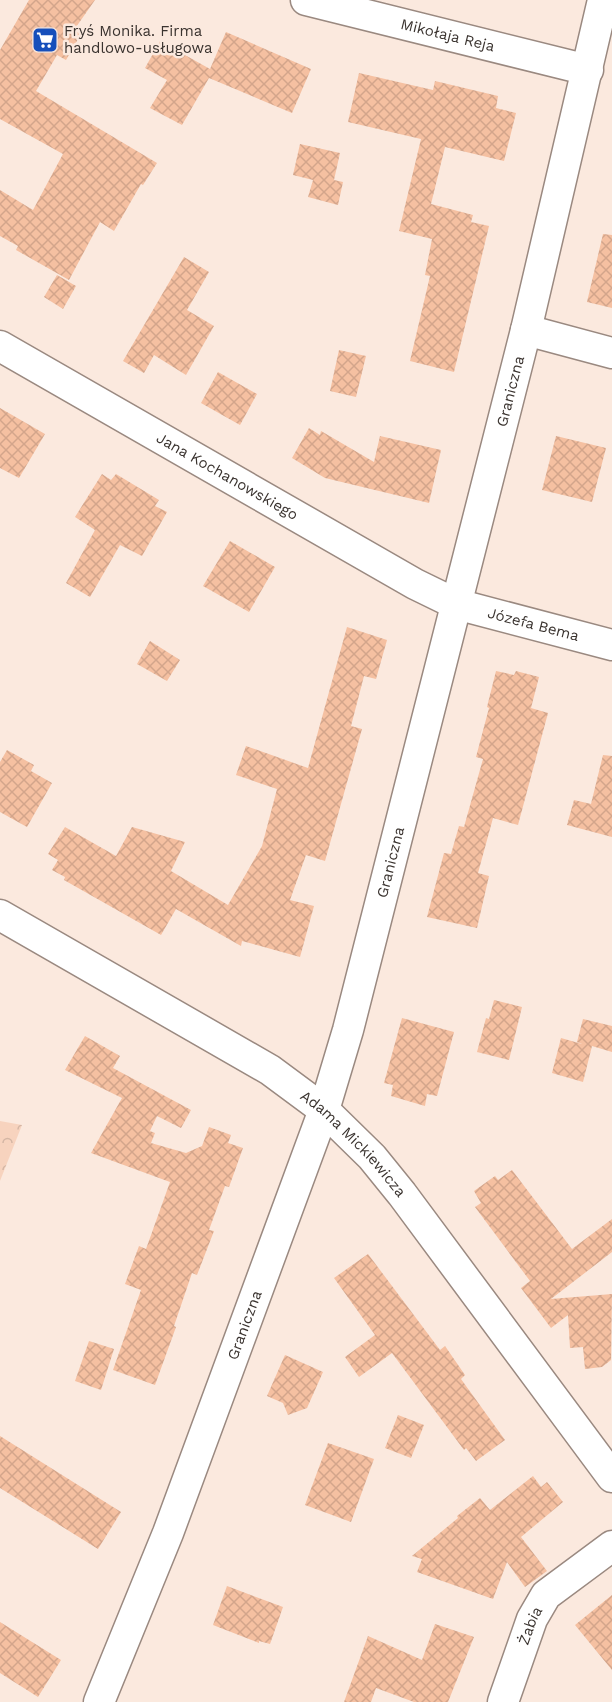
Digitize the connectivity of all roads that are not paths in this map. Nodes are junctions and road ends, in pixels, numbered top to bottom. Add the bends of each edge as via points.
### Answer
1 (306, 0) edge
2 (603, 0) edge
3 (588, 70) junction
4 (526, 330) junction
5 (0, 346) edge
6 (612, 353) edge
7 (456, 604) junction
8 (612, 645) edge
9 (0, 915) edge
10 (324, 1110) junction
11 (612, 1477) edge
12 (612, 1546) edge
13 (99, 1702) edge
14 (503, 1702) edge

1 - 3 street, Mikołaja Reja
2 - 3 street, Graniczna
3 - 4 street, Graniczna
4 - 6 street
4 - 7 street, Graniczna
5 - 7 street, Jana Kochanowskiego
7 - 8 street, Józefa Bema
7 - 10 street, Graniczna via 348,1030
9 - 10 street, Adama Mickiewicza via 270,1070
10 - 11 street, Adama Mickiewicza via 372,1157 402,1194
10 - 13 street, Graniczna via 168,1533
12 - 14 street, Żabia via 546,1595 532,1619

